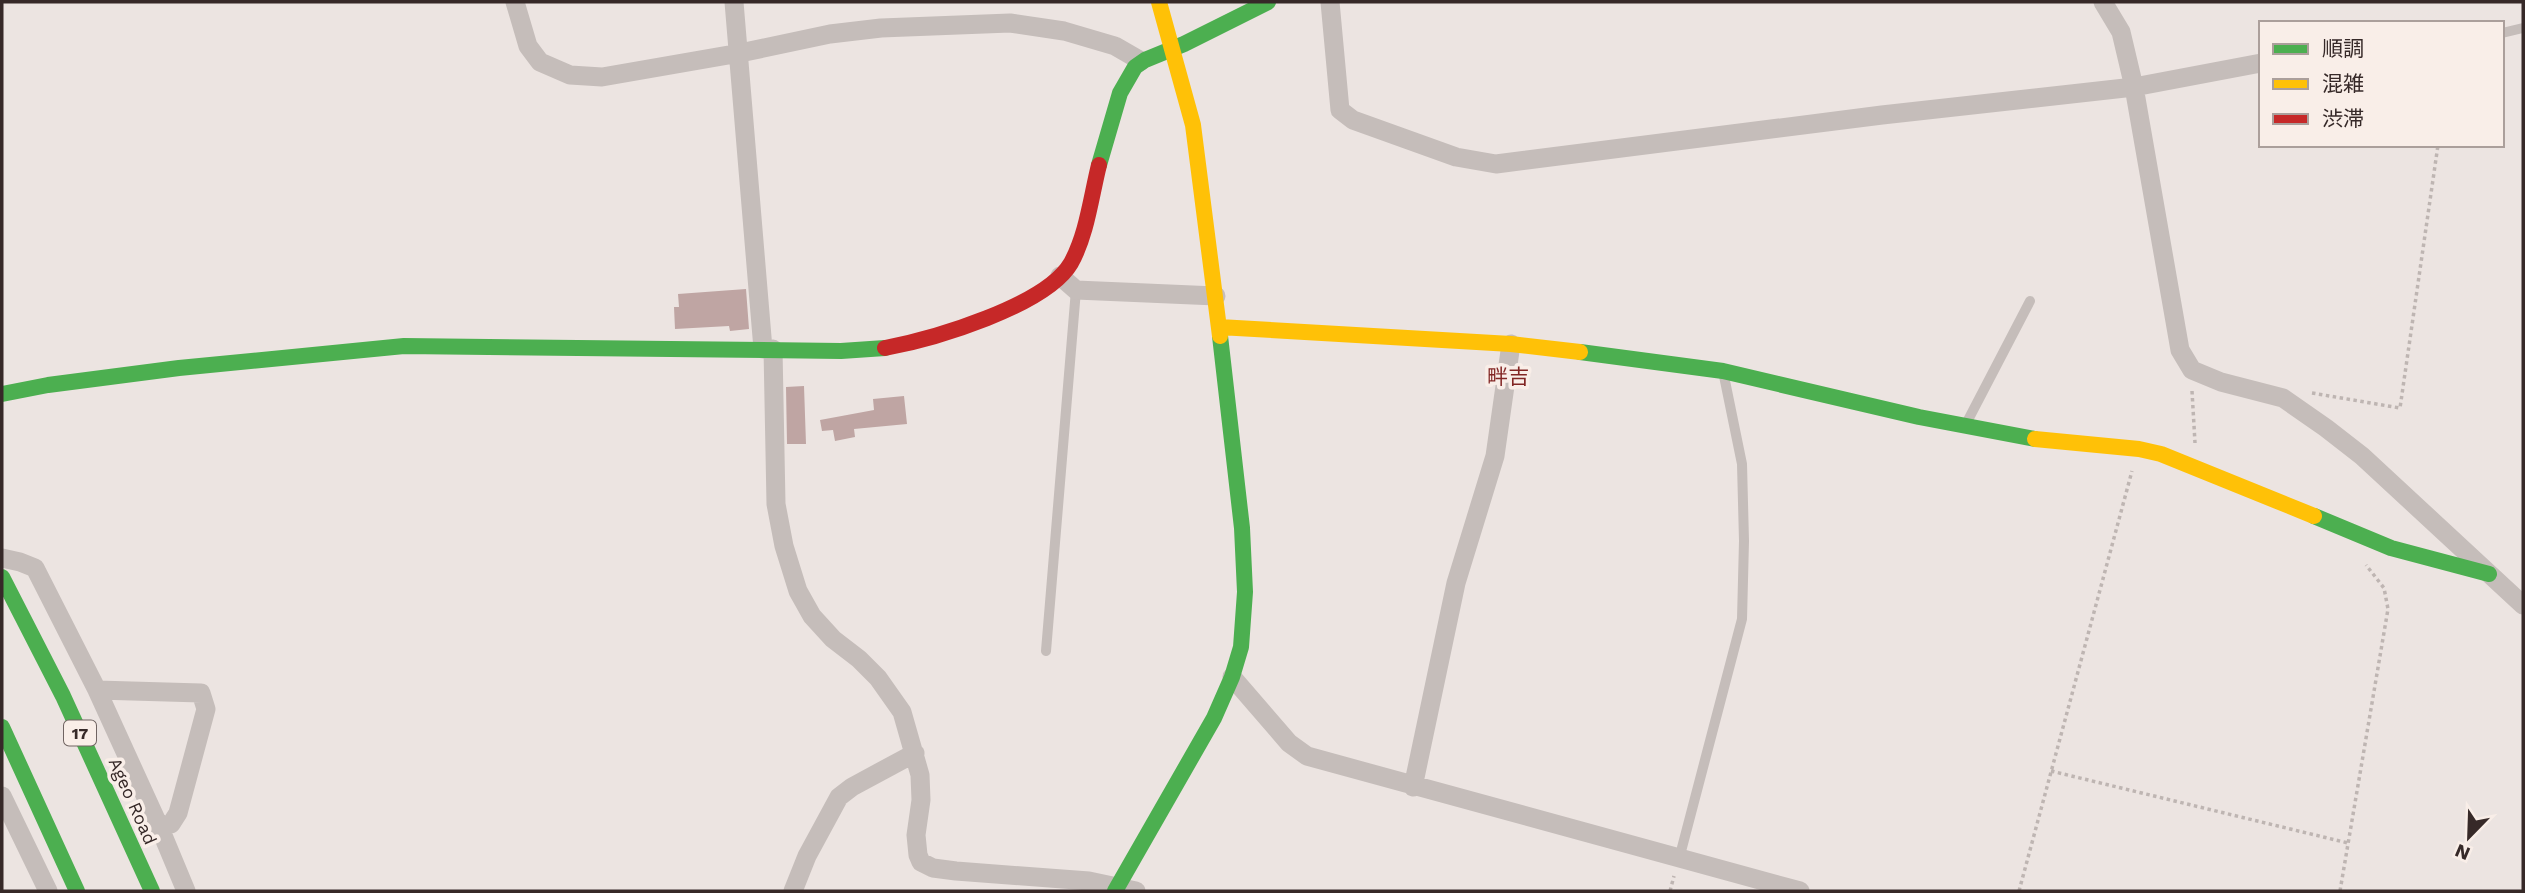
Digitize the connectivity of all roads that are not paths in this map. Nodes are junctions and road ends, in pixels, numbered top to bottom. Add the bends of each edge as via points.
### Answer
1 (514, 2) edge
2 (734, 2) edge
3 (1159, 2) edge
4 (1268, 2) edge
5 (1330, 2) edge
6 (2103, 2) edge
7 (2523, 29) edge
8 (2504, 33) edge
9 (1171, 50) junction
10 (740, 53) junction
11 (1141, 61) junction
12 (2259, 63) edge
13 (2134, 87) junction
14 (1060, 276) junction
15 (1076, 290) junction
16 (1216, 296) junction
17 (2030, 301) dead end
18 (1219, 327) junction
19 (1511, 344) junction
20 (768, 349) junction
21 (1723, 371) junction
22 (2, 394) edge
23 (1965, 426) junction
24 (2, 558) edge
25 (2489, 575) junction
26 (2, 577) edge
27 (2523, 605) edge
28 (1046, 651) dead end
29 (1232, 677) junction
30 (97, 690) junction
31 (2, 727) edge
32 (915, 753) junction
33 (1413, 787) junction
34 (2, 796) edge
35 (159, 826) junction
36 (1679, 859) junction
37 (1123, 890) edge
38 (48, 891) edge
39 (77, 891) edge
40 (152, 891) edge
41 (186, 891) edge
42 (793, 891) edge
43 (1800, 891) edge

1 - 10 street via 528,46 540,62 570,75 602,77
2 - 10 street
3 - 9 main road
4 - 9 main road
5 - 13 street via 1340,110 1353,120 1456,158 1496,164
6 - 13 street via 2121,32
7 - 8 lane
9 - 11 main road
9 - 16 main road via 1193,125
10 - 11 street via 830,34 1010,23 1090,38
10 - 20 street
11 - 14 main road via 1122,89 1082,236
12 - 13 street
13 - 25 street via 2180,350 2192,370 2283,398 2362,456
14 - 15 street
14 - 20 main road via 1019,303 907,343 879,349
15 - 16 street
15 - 28 lane
16 - 18 main road
17 - 23 lane
18 - 19 main road
18 - 29 main road via 1245,566 1244,622
19 - 21 main road
19 - 33 street via 1495,456 1456,583
20 - 22 main road via 404,346 191,366
20 - 32 street via 776,504 798,591 833,639 878,678 902,712
21 - 23 main road
21 - 36 lane via 1742,464 1742,619
23 - 25 main road via 2031,439 2161,454 2391,548
24 - 30 street via 35,568
25 - 27 street
26 - 40 main road, Ageo Road / 17 via 63,696
29 - 33 street via 1289,743 1307,756
29 - 37 main road
30 - 35 street
30 - 35 street via 201,692 205,709 178,813 171,824
31 - 39 main road
32 - 37 street via 920,775 916,835 921,862 944,869 1088,881
32 - 42 street via 839,797
33 - 36 street
34 - 38 street
35 - 41 street
36 - 43 street

